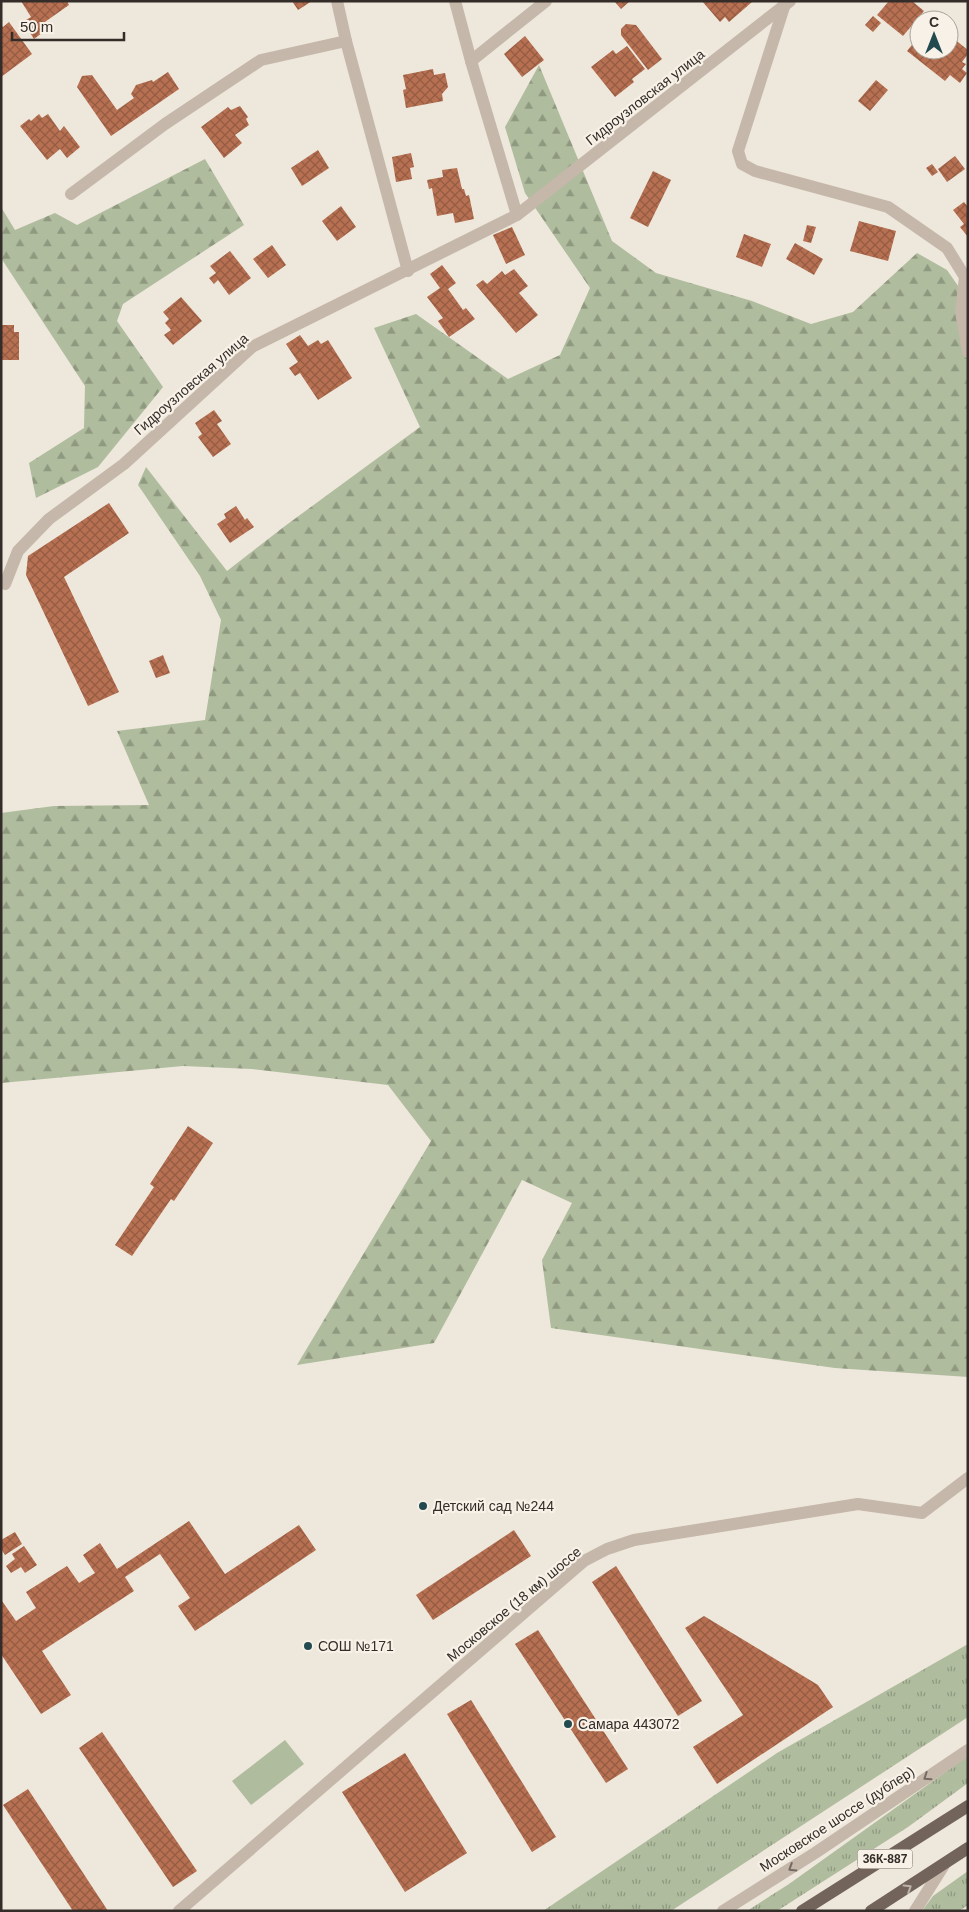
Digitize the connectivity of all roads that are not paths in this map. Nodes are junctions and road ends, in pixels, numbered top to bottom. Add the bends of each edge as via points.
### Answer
1 (337, 1) edge
2 (455, 1) edge
3 (546, 1) edge
4 (787, 4) edge
5 (346, 41) junction
6 (471, 61) junction
7 (71, 194) dead end
8 (517, 215) junction
9 (408, 271) junction
10 (968, 352) edge
11 (5, 584) dead end
12 (968, 1478) edge
13 (968, 1750) edge
14 (968, 1806) edge
15 (968, 1848) edge
16 (944, 1865) junction
17 (179, 1911) edge
18 (723, 1911) edge
19 (802, 1911) edge
20 (871, 1911) edge
21 (914, 1911) edge

1 - 5 street
2 - 6 street
3 - 6 street
4 - 8 street, Гидроузловская улица
4 - 10 street via 738,151 742,164 756,171 888,207 947,248 965,278 961,312
5 - 7 street via 261,60 165,124
5 - 9 street
6 - 8 street
8 - 9 street, Гидроузловская улица
9 - 11 street, Гидроузловская улица via 252,347 124,464 49,519 18,551
12 - 17 street, Московское (18 км) шоссе via 922,1513 858,1504 634,1540 584,1561
13 -> 18 street, Московское шоссе (дублер)
14 - 19 main road, 36К-887
15 - 16 main road, 36К-887
20 -> 16 main road, 36К-887
16 - 21 street

